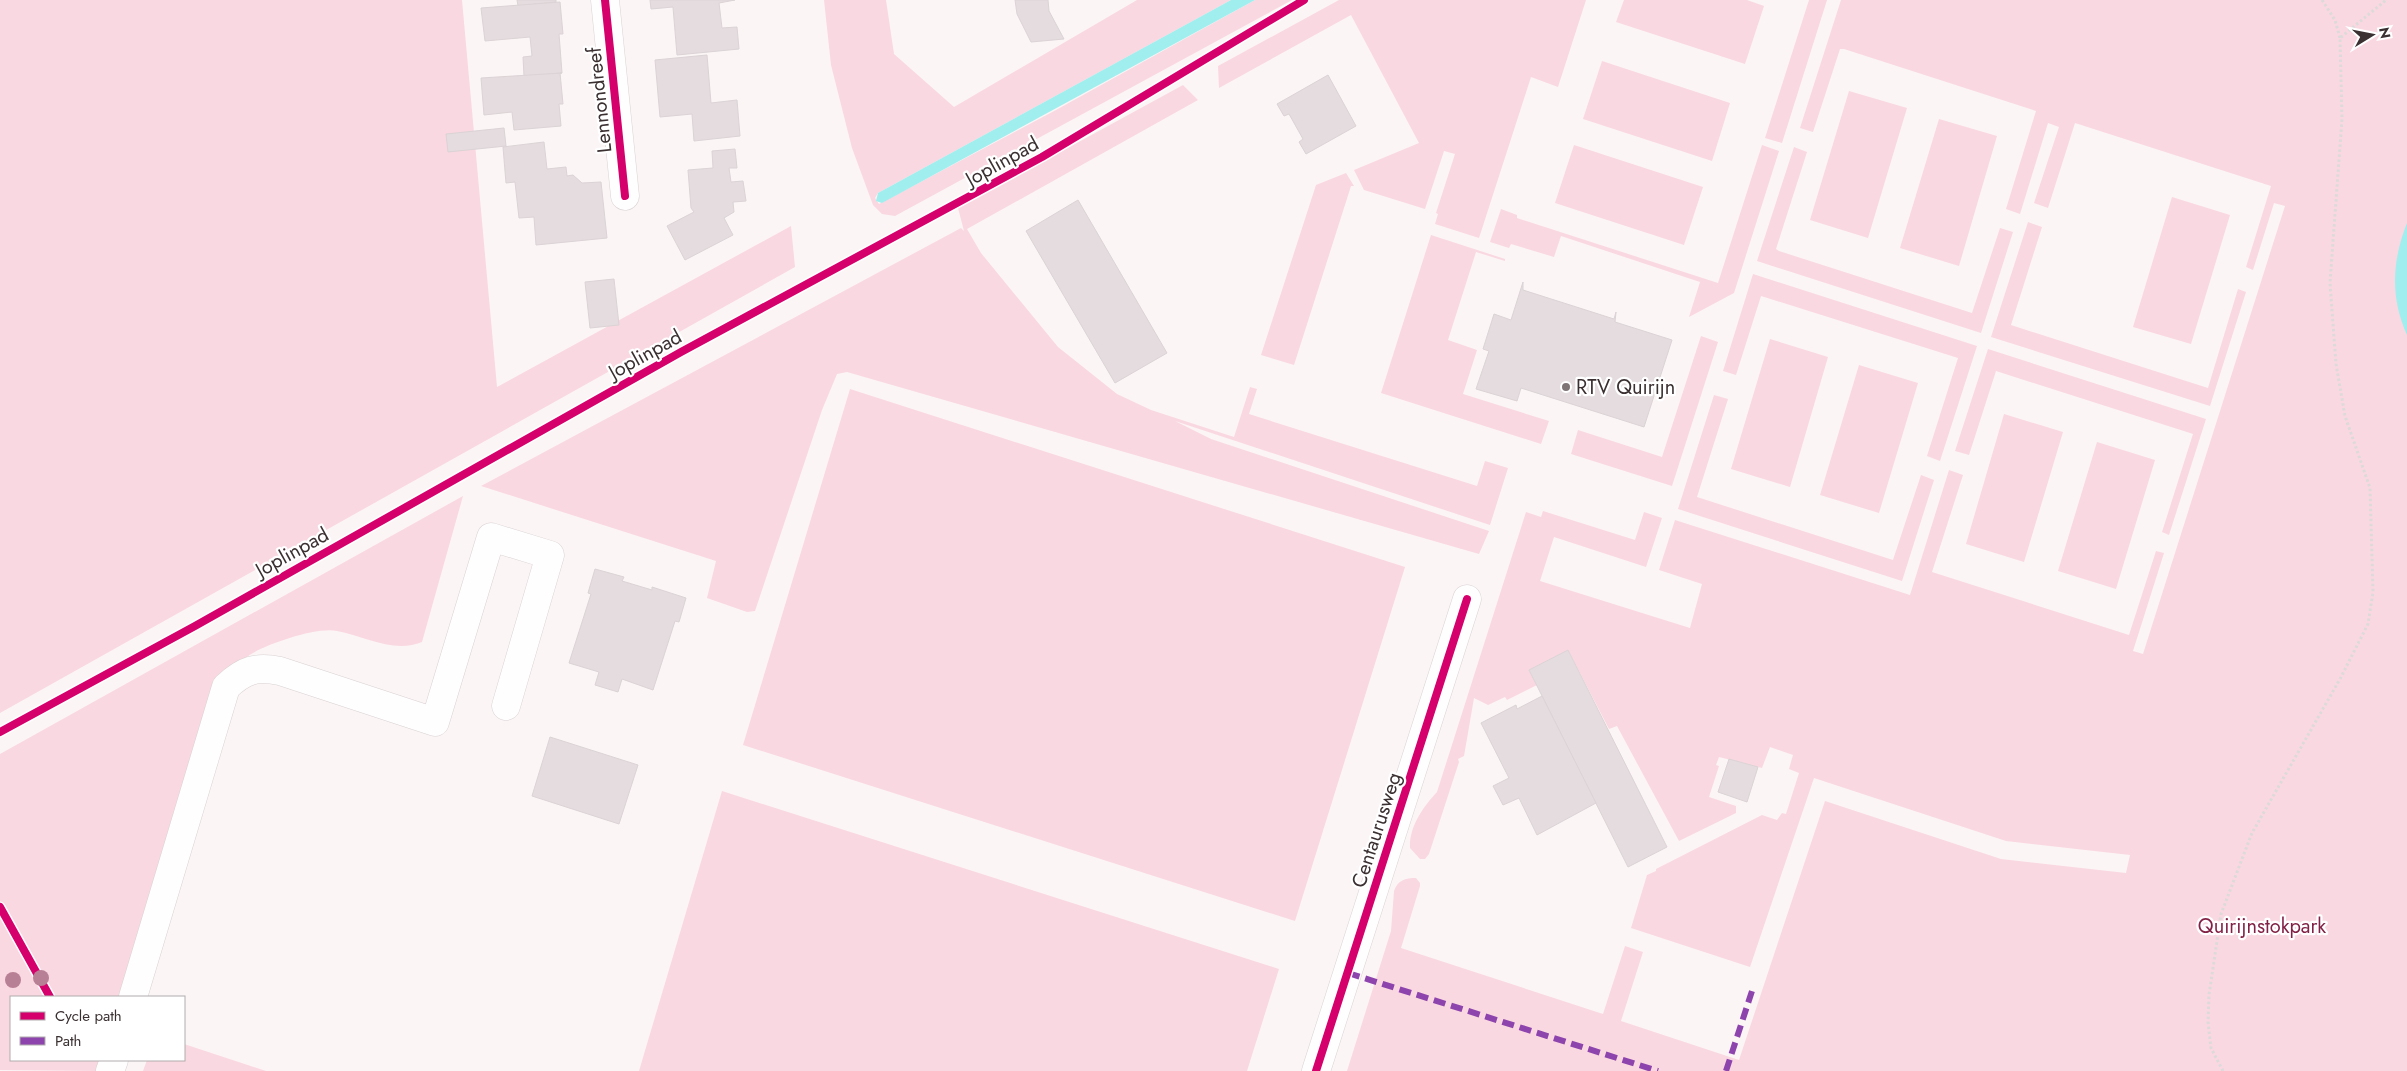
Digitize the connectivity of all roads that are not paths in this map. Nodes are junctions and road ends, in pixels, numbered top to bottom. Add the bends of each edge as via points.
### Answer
1 (605, 0) edge
2 (625, 196) dead end
3 (1467, 599) dead end
4 (506, 706) dead end
5 (133, 996) edge
6 (1316, 1071) edge

1 - 2 street, Lennondreef
3 - 6 street, Centaurusweg
4 - 5 street via 550,555 491,537 435,722 280,671 261,667 238,676 226,687

